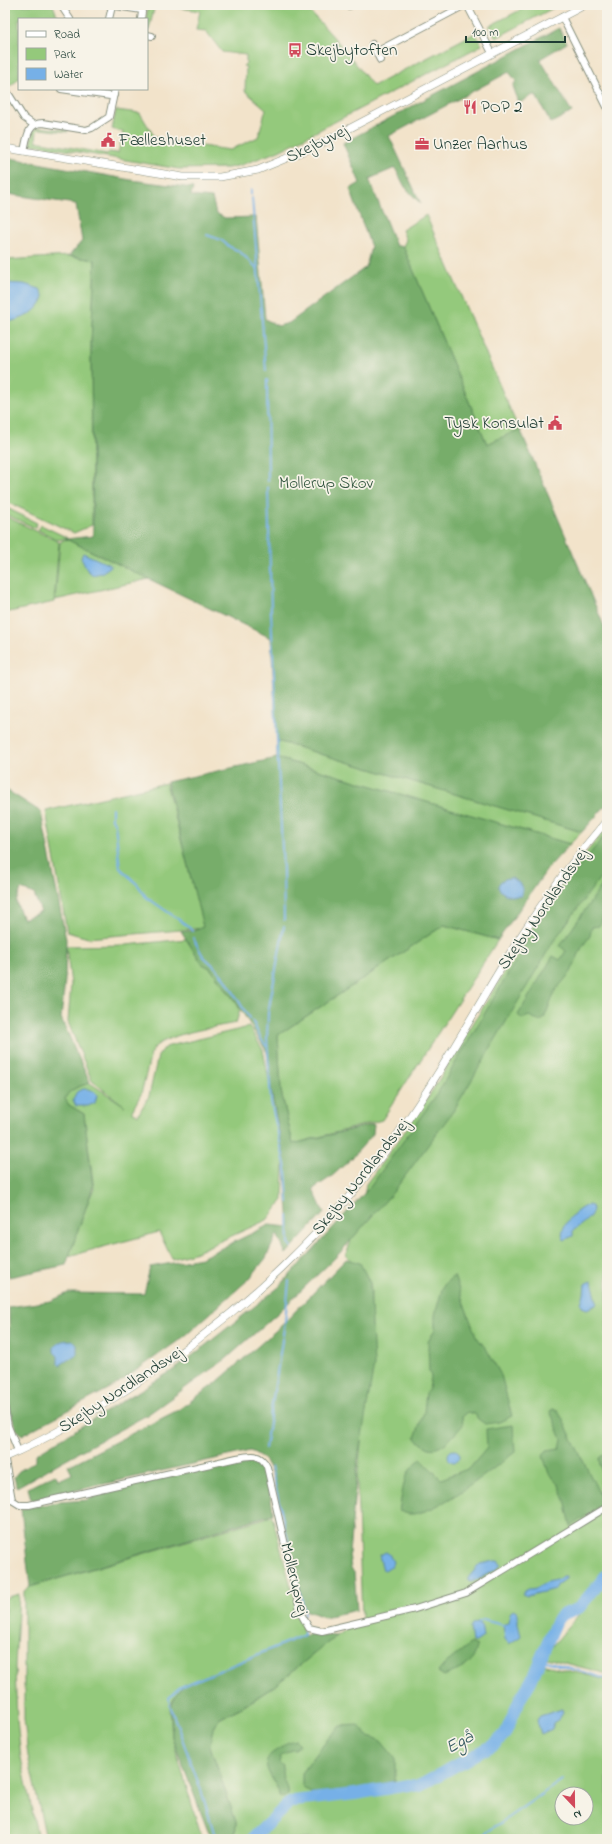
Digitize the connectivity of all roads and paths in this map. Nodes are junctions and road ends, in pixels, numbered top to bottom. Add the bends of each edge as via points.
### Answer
1 (109, 5) edge
2 (466, 5) edge
3 (585, 5) edge
4 (112, 6) edge
5 (142, 8) edge
6 (64, 10) dead end
7 (562, 17) junction
8 (69, 18) edge
9 (109, 18) edge
10 (141, 18) edge
11 (372, 44) dead end
12 (376, 52) junction
13 (492, 54) junction
14 (380, 60) dead end
15 (68, 90) edge
16 (115, 92) edge
17 (8, 93) dead end
18 (607, 107) edge
19 (34, 125) junction
20 (5, 148) edge
21 (24, 151) junction
22 (607, 820) edge
23 (5, 1409) edge
24 (18, 1451) junction
25 (5, 1457) edge
26 (5, 1460) edge
27 (607, 1507) edge

1 - 4 street
2 - 12 street
2 - 13 street
3 - 7 street, Skejbyvej
4 - 5 street
4 - 9 street
5 - 10 street
6 - 8 street
7 - 13 street, Skejbyvej
7 - 18 street
11 - 12 street
12 - 14 street
13 - 21 street, Skejbyvej via 300,153 239,175 183,177
15 - 16 street via 110,96
16 - 19 street via 109,117 89,130 43,123
17 - 19 street via 24,118
19 - 21 street via 28,131
20 - 21 street, Skejbyvej
22 - 24 street, Skejby Nordlandsvej via 523,932 453,1049 398,1134 317,1233 264,1285 158,1370 73,1423
23 - 24 street via 8,1426
24 - 25 street, Skejby Nordlandsvej
26 - 27 street, Mollerupvej via 10,1496 15,1504 28,1505 251,1455 259,1456 267,1467 301,1614 309,1628 322,1631 415,1609 466,1593

